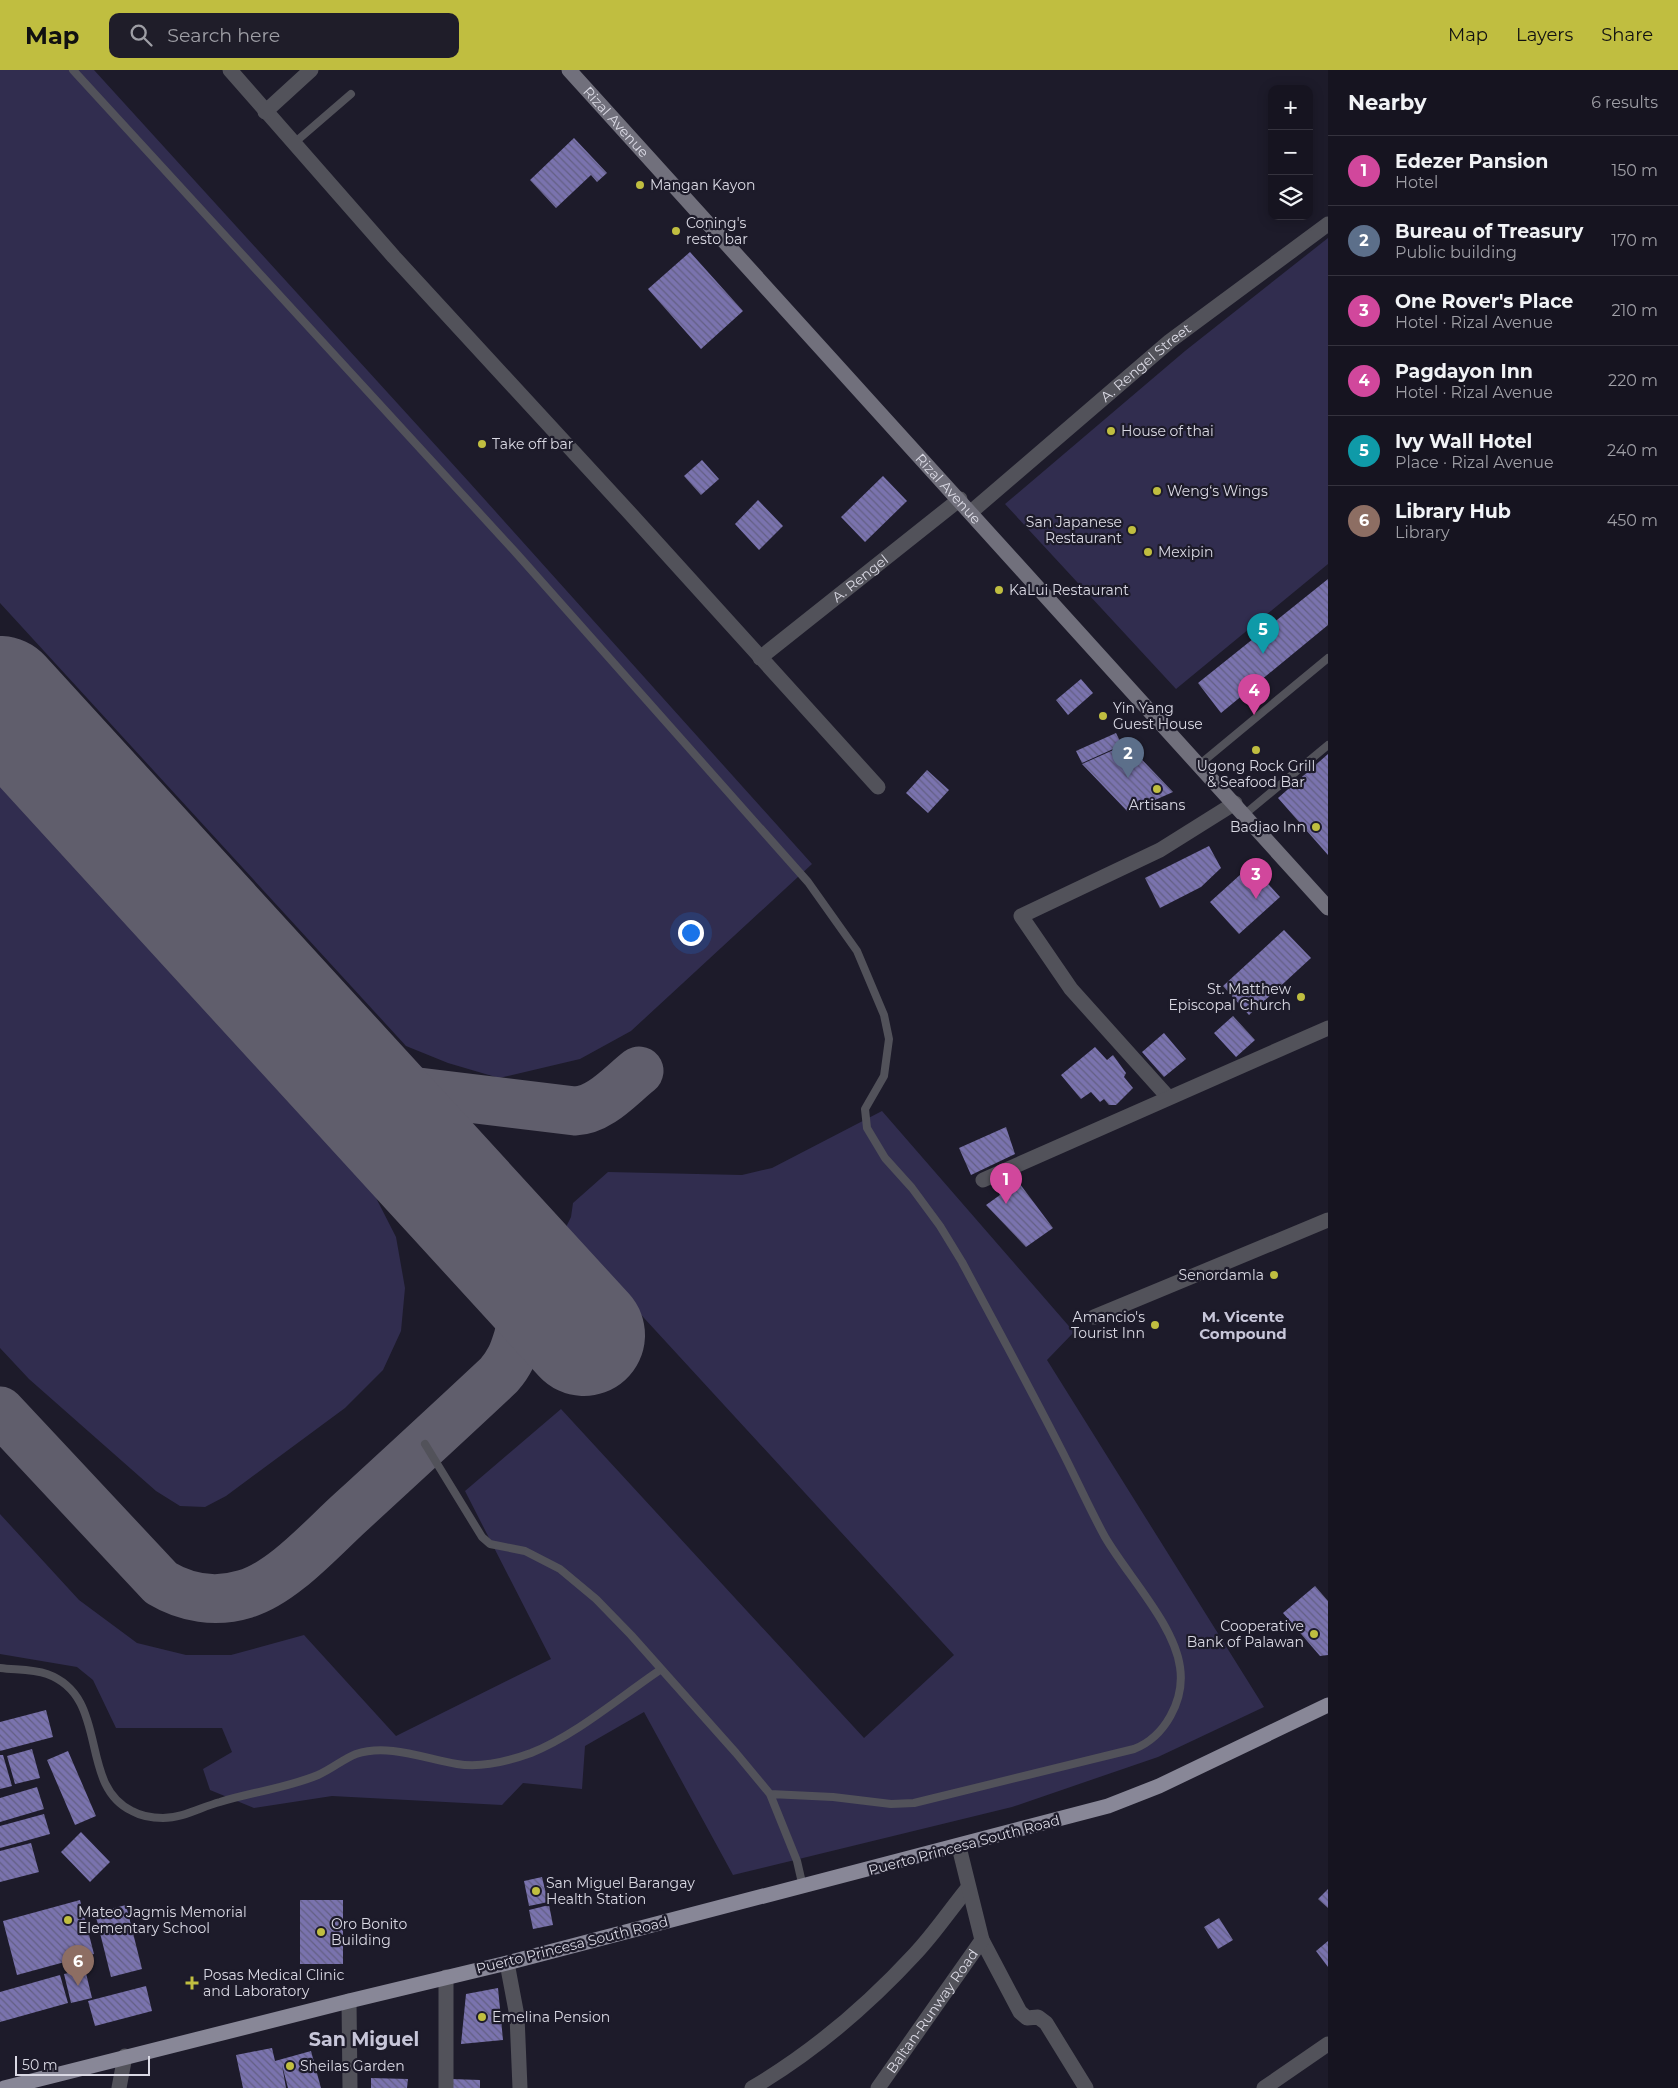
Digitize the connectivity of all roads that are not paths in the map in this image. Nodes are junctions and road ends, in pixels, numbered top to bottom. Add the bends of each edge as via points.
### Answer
1 (73, 70) edge
2 (230, 70) edge
3 (312, 70) edge
4 (570, 70) edge
5 (351, 94) dead end
6 (265, 112) junction
7 (293, 144) junction
8 (1328, 224) edge
9 (960, 499) junction
10 (971, 512) junction
11 (760, 658) junction
12 (1328, 658) edge
13 (1328, 745) edge
14 (1200, 764) junction
15 (878, 787) dead end
16 (1240, 809) junction
17 (1328, 908) edge
18 (1328, 1028) edge
19 (1168, 1097) junction
20 (983, 1180) dead end
21 (1328, 1220) edge
22 (1094, 1317) dead end
23 (425, 1444) dead end
24 (0, 1668) edge
25 (660, 1670) junction
26 (1328, 1705) edge
27 (770, 1794) junction
28 (959, 1847) junction
29 (804, 1887) junction
30 (968, 1888) junction
31 (982, 1940) junction
32 (507, 1963) junction
33 (446, 1977) junction
34 (349, 2000) junction
35 (1328, 2044) edge
36 (126, 2056) junction
37 (4, 2088) edge
38 (119, 2088) edge
39 (350, 2088) edge
40 (446, 2088) edge
41 (520, 2088) edge
42 (752, 2088) edge
43 (878, 2088) edge
44 (1086, 2088) edge
45 (1264, 2088) edge

1 - 27 lane via 530,569 808,882 857,951 884,1015 889,1038 884,1076 866,1109 867,1128 885,1158 917,1195 962,1262 1106,1538 1177,1651 1182,1680 1171,1716 1153,1738 1134,1749 914,1803
2 - 6 street
3 - 6 street
4 - 9 street, Rizal Avenue
5 - 7 lane
6 - 7 street
7 - 11 street
8 - 10 street, A. Rengel Street via 1170,341
9 - 10 street, Rizal Avenue
9 - 11 street, A. Rengel
10 - 14 street, Rizal Avenue
11 - 15 street
12 - 14 lane
13 - 16 lane
14 - 16 street, Rizal Avenue
16 - 17 street, Rizal Avenue
16 - 19 street via 1021,916 1070,989
18 - 19 street
19 - 20 street
21 - 22 street
23 - 25 lane via 482,1537 490,1544 525,1552 560,1569 596,1599
24 - 25 lane via 46,1674 73,1691 81,1701 99,1769 110,1791 132,1811 164,1818 297,1782 368,1751 397,1752 459,1765 477,1765 530,1753 559,1740
25 - 27 lane
26 - 28 main road, Puerto Princesa South Road via 1159,1786 1108,1806
27 - 29 lane
28 - 29 main road, Puerto Princesa South Road
28 - 30 street, Baltan-Runway Road
29 - 32 main road, Puerto Princesa South Road
30 - 31 street, Baltan-Runway Road
30 - 42 street via 916,1954 850,2019 777,2074
31 - 43 street, Baltan-Runway Road
31 - 44 street via 1020,2012 1027,2018 1038,2017 1046,2024
32 - 33 main road, Puerto Princesa South Road
32 - 41 street via 517,2016
33 - 34 main road, Puerto Princesa South Road
33 - 40 street
34 - 36 main road, Puerto Princesa South Road
34 - 39 street
35 - 45 street
36 - 37 main road, Puerto Princesa South Road
36 - 38 street

